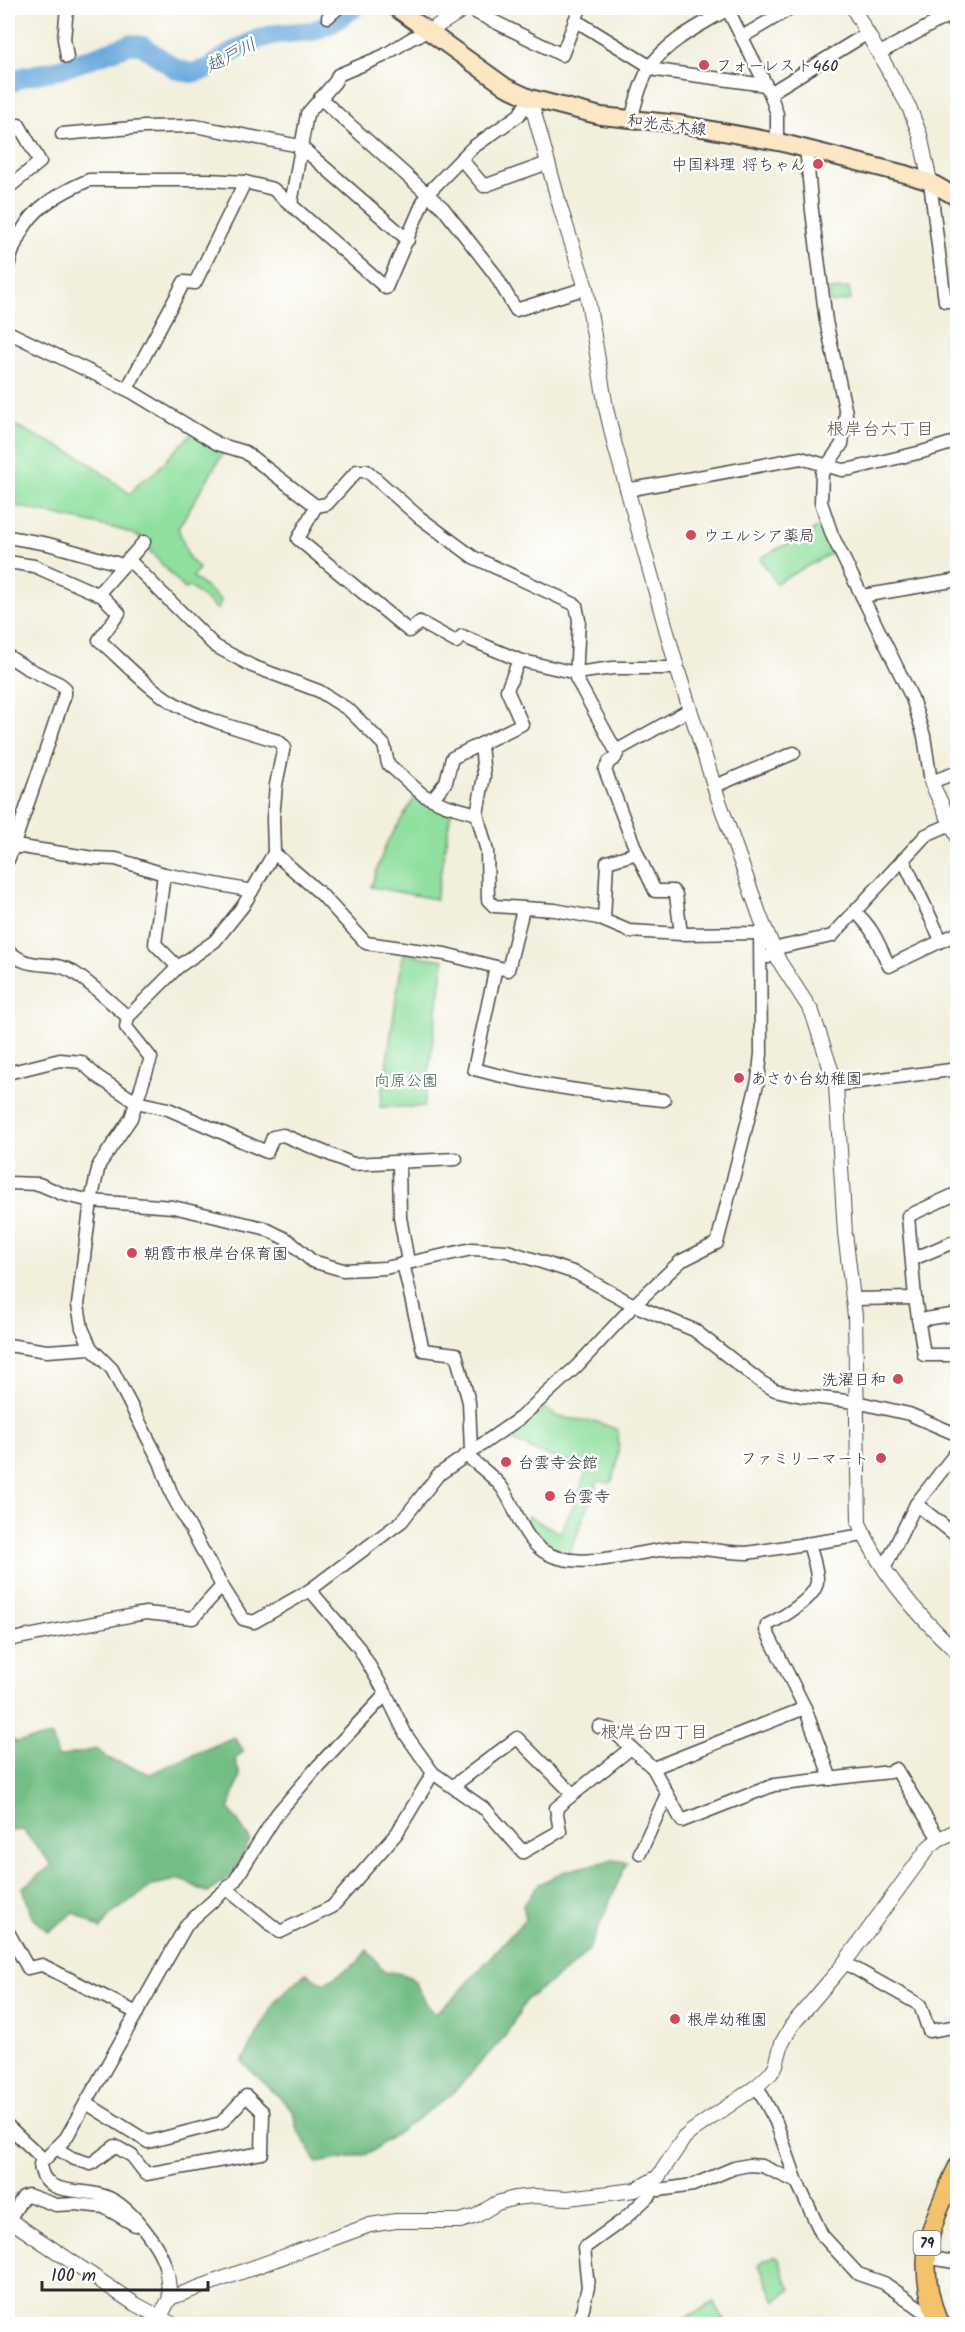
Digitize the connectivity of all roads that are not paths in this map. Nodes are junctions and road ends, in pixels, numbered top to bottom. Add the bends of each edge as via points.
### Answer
1 (67, 8) edge
2 (338, 8) edge
3 (396, 8) edge
4 (466, 8) edge
5 (472, 8) edge
6 (580, 8) edge
7 (728, 8) edge
8 (790, 8) edge
9 (853, 8) edge
10 (950, 11) edge
11 (328, 17) dead end
12 (575, 20) junction
13 (429, 30) junction
14 (957, 31) edge
15 (868, 33) junction
16 (742, 37) junction
17 (880, 53) junction
18 (67, 57) dead end
19 (650, 67) junction
20 (768, 89) junction
21 (320, 98) junction
22 (530, 98) junction
23 (631, 120) junction
24 (8, 131) edge
25 (62, 134) dead end
26 (777, 141) junction
27 (300, 146) junction
28 (807, 148) junction
29 (461, 159) junction
30 (548, 163) junction
31 (244, 182) junction
32 (930, 182) junction
33 (8, 188) edge
34 (426, 195) junction
35 (957, 198) edge
36 (291, 204) junction
37 (408, 240) junction
38 (8, 266) edge
39 (586, 288) junction
40 (957, 301) edge
41 (8, 332) edge
42 (127, 389) junction
43 (957, 441) edge
44 (826, 466) junction
45 (627, 490) junction
46 (316, 506) junction
47 (8, 537) edge
48 (144, 542) dead end
49 (8, 562) edge
50 (125, 562) junction
51 (957, 580) edge
52 (98, 594) junction
53 (862, 596) junction
54 (8, 656) edge
55 (519, 660) junction
56 (677, 668) junction
57 (576, 673) junction
58 (689, 710) junction
59 (481, 744) junction
60 (615, 751) junction
61 (794, 753) dead end
62 (957, 772) edge
63 (931, 782) junction
64 (715, 786) junction
65 (433, 798) junction
66 (477, 814) junction
67 (951, 824) junction
68 (957, 838) edge
69 (14, 847) junction
70 (637, 853) junction
71 (274, 854) junction
72 (8, 860) edge
73 (903, 860) junction
74 (164, 874) junction
75 (252, 891) junction
76 (523, 909) junction
77 (855, 912) junction
78 (604, 920) junction
79 (763, 932) junction
80 (957, 933) edge
81 (681, 934) junction
82 (941, 940) junction
83 (8, 950) edge
84 (775, 953) junction
85 (761, 958) junction
86 (178, 967) junction
87 (496, 967) junction
88 (128, 1017) junction
89 (957, 1069) edge
90 (8, 1073) edge
91 (837, 1085) junction
92 (664, 1100) dead end
93 (136, 1102) junction
94 (456, 1159) dead end
95 (399, 1163) junction
96 (8, 1183) edge
97 (957, 1193) edge
98 (91, 1201) junction
99 (957, 1240) edge
100 (914, 1259) junction
101 (405, 1263) junction
102 (915, 1298) junction
103 (853, 1299) junction
104 (634, 1305) junction
105 (957, 1314) edge
106 (918, 1320) junction
107 (8, 1345) edge
108 (91, 1348) junction
109 (957, 1355) edge
110 (856, 1402) junction
111 (957, 1435) edge
112 (957, 1450) edge
113 (468, 1453) junction
114 (916, 1504) junction
115 (864, 1535) junction
116 (957, 1537) edge
117 (809, 1544) junction
118 (885, 1567) junction
119 (222, 1586) junction
120 (310, 1590) junction
121 (8, 1640) edge
122 (957, 1652) edge
123 (386, 1694) junction
124 (805, 1708) junction
125 (599, 1727) dead end
126 (631, 1748) junction
127 (653, 1768) junction
128 (434, 1773) junction
129 (831, 1779) junction
130 (453, 1786) junction
131 (573, 1794) junction
132 (667, 1794) junction
133 (957, 1830) edge
134 (939, 1839) junction
135 (640, 1853) dead end
136 (227, 1889) junction
137 (8, 1932) edge
138 (844, 1963) junction
139 (137, 2013) junction
140 (957, 2026) edge
141 (758, 2086) junction
142 (86, 2103) junction
143 (8, 2126) edge
144 (56, 2148) junction
145 (43, 2159) junction
146 (957, 2166) edge
147 (797, 2182) junction
148 (650, 2183) junction
149 (8, 2220) edge
150 (145, 2232) junction
151 (926, 2257) junction
152 (957, 2261) edge
153 (167, 2273) joint
154 (170, 2298) junction
155 (937, 2320) edge
156 (157, 2321) edge
157 (172, 2325) edge
158 (579, 2325) edge

1 - 18 street
2 - 11 street
3 - 13 main road, 和光志木線
4 - 13 street
5 - 12 street via 562,55
6 - 12 street
7 - 16 street
7 - 19 street via 667,48
8 - 16 street
9 - 15 street
10 - 14 street
10 - 17 street
12 - 19 street
13 - 21 street via 338,75
13 - 22 main road, 和光志木線 via 506,87
15 - 17 street
15 - 20 street
16 - 20 street
17 - 32 street via 920,135
19 - 20 street
19 - 23 street
20 - 26 street via 777,114
21 - 27 street via 307,114
21 - 34 street
22 - 23 main road, 和光志木線
22 - 29 street via 519,115
22 - 30 street
23 - 26 main road, 和光志木線 via 680,124
24 - 33 street via 19,125 40,162
25 - 27 street via 195,126
26 - 28 main road, 和光志木線
27 - 36 street
27 - 37 street
28 - 32 main road, 和光志木線
28 - 44 street via 826,321 846,413 842,444
29 - 30 street via 484,186
29 - 34 street
30 - 39 street
31 - 36 street via 273,189
31 - 38 street via 89,180 53,198 26,222 17,236
31 - 42 street via 195,283 184,282
32 - 35 main road, 和光志木線
32 - 40 street via 945,301
34 - 37 street
34 - 39 street via 443,208 490,267 516,310
36 - 37 street via 386,288
39 - 45 street via 606,408
41 - 42 street
42 - 46 street via 218,444 245,452
43 - 44 street via 851,469
44 - 45 street via 801,458
44 - 53 street via 821,483 823,511
45 - 56 street
46 - 55 street via 298,539 409,631 420,622 456,642 462,636
46 - 57 street via 327,504 357,471 367,471 473,557 576,605
47 - 50 street
48 - 50 street
49 - 52 street via 34,566
50 - 52 street
50 - 65 street via 215,646 252,666 319,692 349,710 384,745 388,764 423,795
51 - 53 street
52 - 71 street via 118,613 99,640 161,694 181,707 284,746 273,818
53 - 63 street via 912,698 924,736
54 - 69 street via 65,688
55 - 57 street
55 - 59 street via 507,690 522,724
56 - 57 street
56 - 58 street
57 - 60 street
58 - 60 street
58 - 64 street
59 - 65 street via 452,758 446,782
59 - 66 street via 484,776
60 - 70 street via 615,758 605,770
61 - 64 street
62 - 63 street
63 - 67 street
64 - 79 street
65 - 66 street
66 - 76 street via 487,851 488,900 494,906
67 - 68 street
67 - 73 street via 926,835
69 - 72 street
69 - 74 street via 116,859
70 - 78 street via 607,862
70 - 81 street via 655,891 673,891 676,895
71 - 75 street
71 - 87 street via 321,894 366,943 445,954
73 - 77 street
73 - 82 street
74 - 75 street
74 - 86 street via 155,944
75 - 86 street via 215,941
76 - 78 street via 555,910
76 - 87 street via 508,970
77 - 82 street via 875,934 888,966
77 - 84 street via 832,936 781,947
78 - 81 street via 629,931
79 - 81 street
79 - 84 street
79 - 85 street
80 - 82 street
83 - 88 street via 24,963 72,971
84 - 85 street
84 - 91 street via 812,1012
85 - 104 street via 758,1080 717,1243 681,1261
86 - 88 street
87 - 92 street via 474,1069 575,1091
88 - 93 street via 126,1027 151,1058
89 - 91 street
90 - 93 street via 60,1060 81,1062
91 - 103 street via 845,1233
93 - 95 street via 168,1109 267,1152 273,1137 283,1135 353,1164
93 - 98 street via 131,1119 99,1165
94 - 95 street
95 - 101 street
96 - 98 street via 39,1184
97 - 100 street via 908,1216
98 - 101 street via 173,1207 264,1228 288,1240 312,1261 343,1270
98 - 108 street via 78,1305
99 - 100 street
100 - 102 street
101 - 104 street via 472,1249 507,1251 576,1273
101 - 113 street via 423,1350 456,1354 469,1402
102 - 103 street
102 - 106 street
103 - 110 street
104 - 110 street via 694,1330 775,1390
104 - 113 street via 576,1367 520,1418
105 - 106 street
106 - 109 street via 924,1355
107 - 108 street via 47,1351
108 - 119 street via 112,1369 160,1462 172,1495
110 - 111 street via 909,1414
110 - 115 street via 858,1511
112 - 114 street
113 - 117 street via 504,1490 525,1532 542,1551 563,1559 621,1557 699,1547 747,1553
113 - 120 street via 438,1475 402,1521
114 - 116 street
114 - 118 street
115 - 117 street
115 - 118 street
117 - 124 street via 817,1580 815,1588 788,1614 766,1625
118 - 122 street via 922,1619
119 - 120 street via 243,1619 254,1622
119 - 121 street via 193,1618 146,1613
120 - 123 street via 359,1648
123 - 128 street via 406,1735
123 - 136 street via 277,1814
124 - 127 street
124 - 129 street
125 - 126 street via 612,1730
126 - 127 street
126 - 131 street
127 - 132 street
128 - 130 street
128 - 136 street via 397,1833 332,1907 280,1932
129 - 132 street via 774,1785 682,1821
129 - 134 street via 896,1769
130 - 131 street via 517,1738
130 - 131 street via 486,1810 522,1852 560,1831 556,1808
132 - 135 street
133 - 134 street
134 - 138 street via 929,1847
136 - 139 street via 187,1924
137 - 139 street via 28,1968 42,1965
138 - 140 street via 920,2005 929,2031
138 - 141 street via 792,2025 776,2065
139 - 142 street
141 - 147 street via 776,2122
141 - 148 street via 684,2138 664,2171
142 - 144 street
142 - 144 street via 148,2142 221,2122 246,2096 263,2112 262,2153 146,2174 132,2156 115,2146 91,2164
143 - 145 street
144 - 145 street
145 - 150 street via 41,2170 49,2184 104,2196 124,2207
146 - 151 main road, 79 via 934,2220
147 - 148 street via 762,2166 749,2165 693,2185 658,2190
147 - 155 street via 822,2235 858,2274 884,2283
148 - 154 street via 635,2190 599,2195 506,2200 460,2221 396,2220 370,2225
148 - 158 street via 651,2194 584,2248 588,2287
149 - 150 street via 28,2195 56,2205 104,2207
149 - 156 street
150 - 153 street
151 - 152 street
151 - 155 main road, 79 via 926,2279
153 - 154 street
154 - 156 street
156 - 157 street

